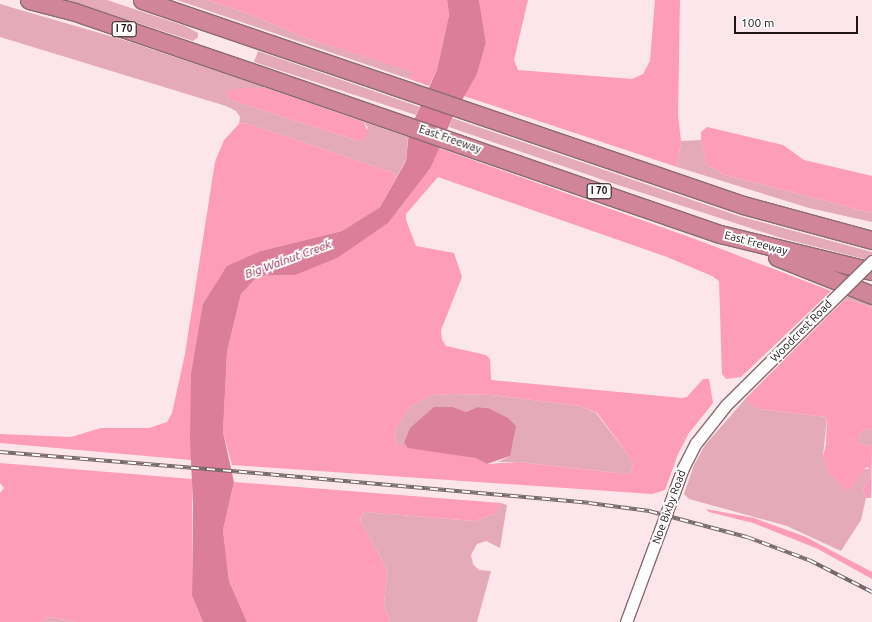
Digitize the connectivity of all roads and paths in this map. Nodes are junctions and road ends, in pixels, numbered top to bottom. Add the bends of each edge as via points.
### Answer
1 (29, 0) edge
2 (142, 0) edge
3 (720, 234) junction
4 (872, 238) edge
5 (872, 261) edge
6 (872, 271) edge
7 (872, 295) edge
8 (729, 402) joint
9 (626, 622) edge

1 - 3 highway, East Freeway / I 70 via 75,12 377,114
2 - 4 highway via 743,205 836,231
3 - 6 highway, East Freeway / I 70
3 - 7 highway
5 - 8 street, Woodcrest Road, bridge
8 - 9 street, Noe Bixby Road via 703,432 686,461

